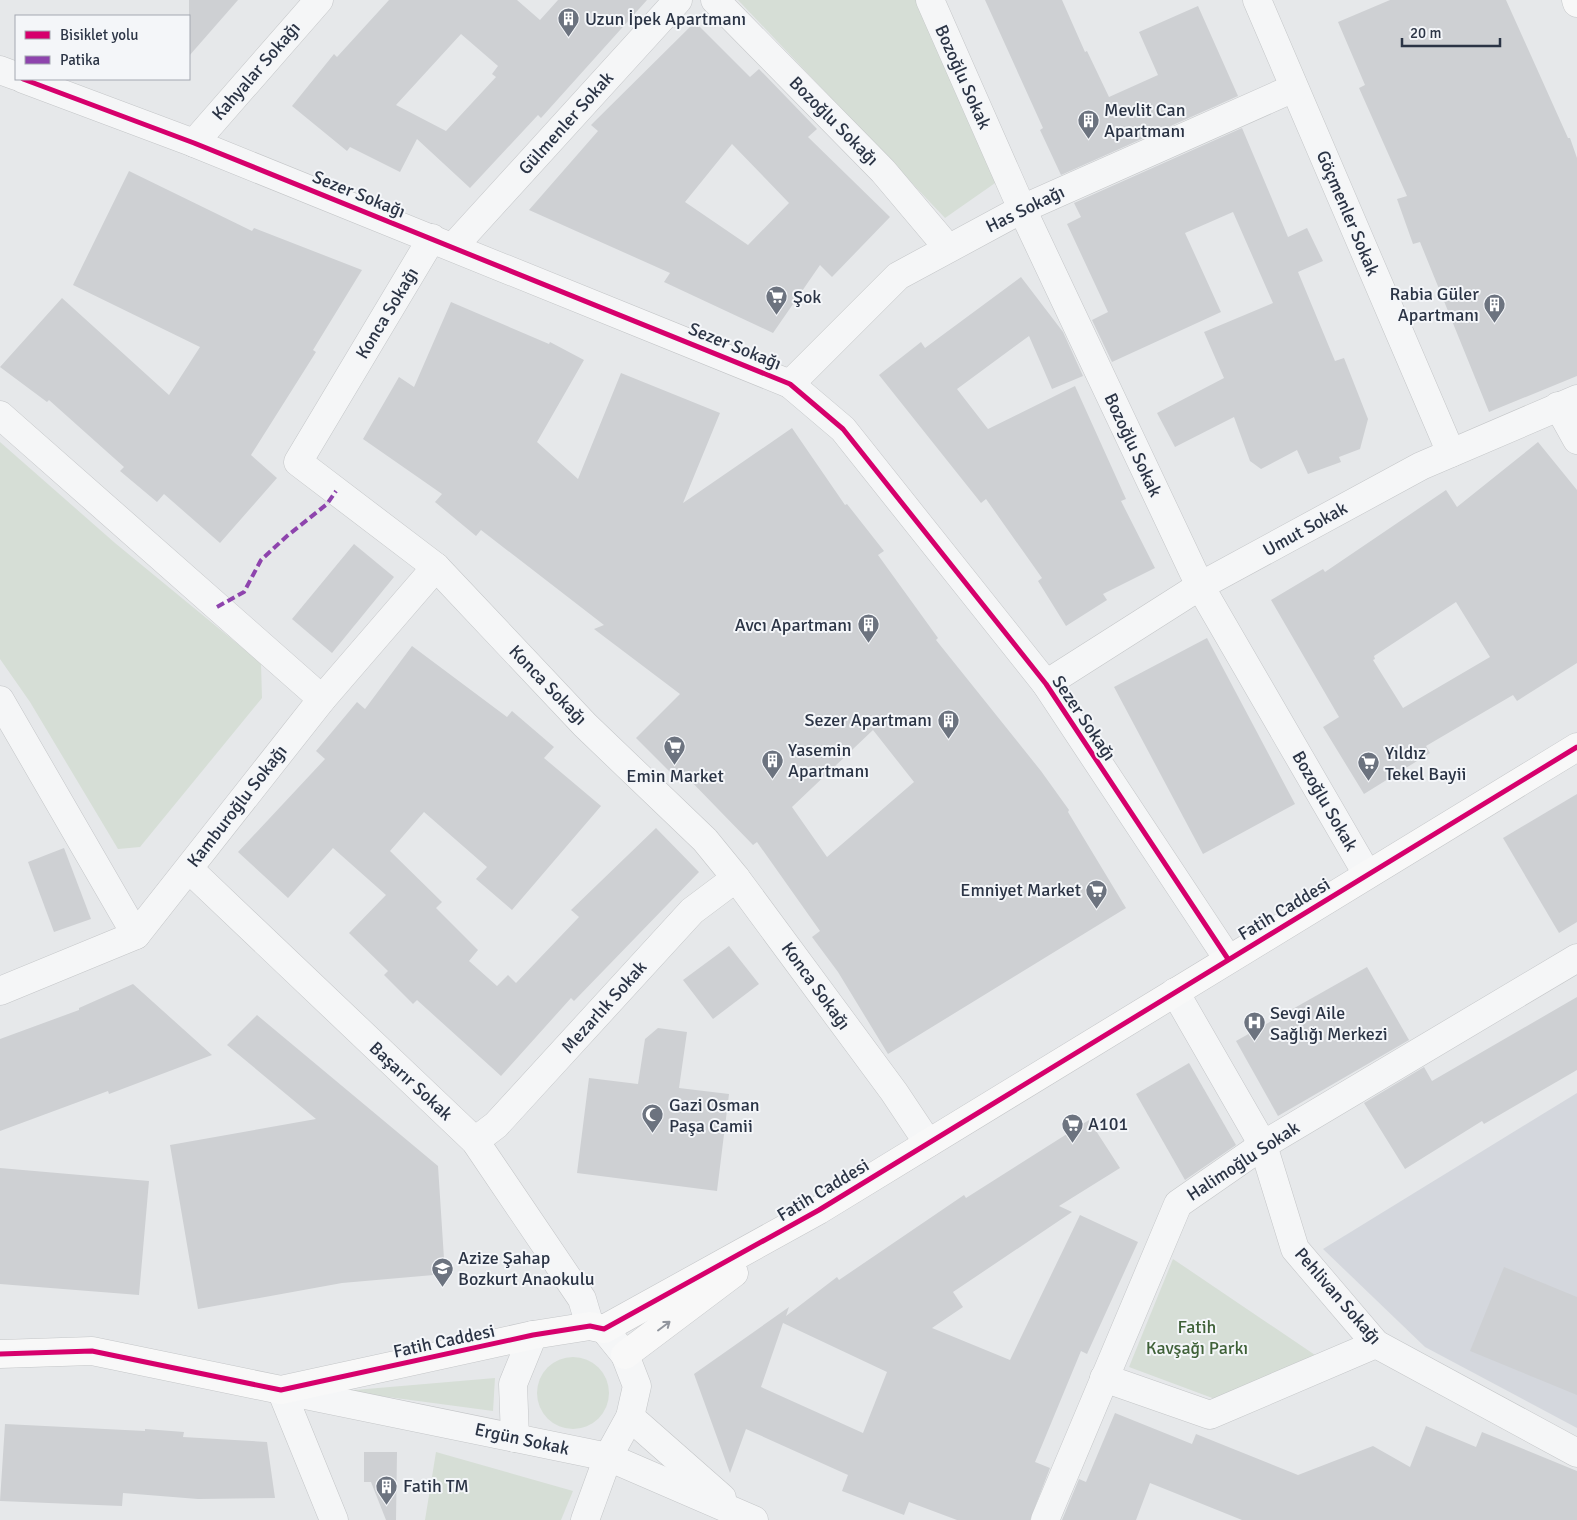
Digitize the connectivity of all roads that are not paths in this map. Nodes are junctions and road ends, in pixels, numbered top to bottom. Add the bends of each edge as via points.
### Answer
1 (319, 0) edge
2 (678, 0) edge
3 (715, 0) edge
4 (930, 0) edge
5 (1257, 0) edge
6 (0, 70) edge
7 (15, 76) edge
8 (26, 80) edge
9 (1294, 88) junction
10 (194, 143) junction
11 (1022, 209) junction
12 (443, 242) junction
13 (948, 248) junction
14 (790, 384) junction
15 (1568, 402) edge
16 (0, 415) edge
17 (1577, 440) edge
18 (1451, 453) junction
19 (436, 567) junction
20 (1200, 586) junction
21 (1046, 684) junction
22 (0, 700) edge
23 (322, 700) junction
24 (1577, 747) edge
25 (189, 868) junction
26 (1367, 874) junction
27 (736, 878) junction
28 (136, 935) junction
29 (1228, 958) junction
30 (1577, 958) edge
31 (0, 991) edge
32 (1175, 992) junction
33 (475, 1141) junction
34 (928, 1143) junction
35 (1263, 1145) junction
36 (819, 1210) junction
37 (597, 1328) junction
38 (533, 1335) junction
39 (1376, 1344) junction
40 (0, 1354) edge
41 (625, 1355) junction
42 (1104, 1378) junction
43 (281, 1390) junction
44 (630, 1417) junction
45 (515, 1438) junction
46 (1577, 1452) edge
47 (608, 1457) junction
48 (748, 1518) edge
49 (334, 1520) edge
50 (585, 1520) edge
51 (1045, 1520) edge

1 - 10 street, Kahyalar Sokağı
2 - 12 street, Gülmenler Sokak
3 - 13 street, Bozoğlu Sokağı via 884,171
4 - 11 street, Bozoğlu Sokak
5 - 9 street, Göçmenler Sokak
6 - 7 street
8 - 10 street, Sezer Sokağı
9 - 11 street, Has Sokağı
9 - 18 street, Göçmenler Sokak
10 - 12 street, Sezer Sokağı
11 - 13 street, Has Sokağı
11 - 20 street, Bozoğlu Sokak
12 - 14 street, Sezer Sokağı
12 - 19 street, Konca Sokağı via 298,462
13 - 14 street, Has Sokağı via 898,276
14 - 21 street, Sezer Sokağı via 843,429
15 - 17 street
15 - 18 street, Umut Sokak
16 - 23 street
18 - 20 street, Umut Sokak via 1421,466
19 - 23 street, Kamburoğlu Sokağı
19 - 27 street, Konca Sokağı via 585,725 705,840
20 - 21 street, Umut Sokak
20 - 26 street, Bozoğlu Sokak
21 - 29 street, Sezer Sokağı
22 - 28 street
23 - 25 street, Kamburoğlu Sokağı
24 - 26 street, Fatih Caddesi
25 - 28 street, Kamburoğlu Sokağı
25 - 33 street, Başarır Sokak
26 - 29 street, Fatih Caddesi
27 - 33 street, Mezarlık Sokak via 692,911 496,1126
27 - 34 street, Konca Sokağı
28 - 31 street, Kamburoğlu Sokağı
29 - 32 street, Fatih Caddesi
30 - 35 street, Halimoğlu Sokak
32 - 34 street, Fatih Caddesi
32 - 35 street, Pehlivan Sokağı
33 - 37 street, Başarır Sokak via 582,1299
34 - 36 street, Fatih Caddesi
35 - 39 street, Pehlivan Sokağı via 1295,1249
35 - 42 street, Halimoğlu Sokak via 1178,1204
36 - 37 street, Fatih Caddesi
41 -> 36 street, Fatih Caddesi
37 - 38 street, Fatih Caddesi
37 - 41 street
38 - 43 street, Fatih Caddesi
38 - 45 street via 513,1384
39 - 42 street via 1210,1415
39 - 46 street, Pehlivan Sokağı
40 - 43 street, Fatih Caddesi via 92,1351
41 - 44 street via 637,1386
42 - 51 street, Halimoğlu Sokak
43 - 45 street, Ergün Sokak
43 - 49 street
44 - 47 street
44 - 48 street
45 - 47 street, Ergün Sokak
47 - 48 street, Ergün Sokak
47 - 50 street

